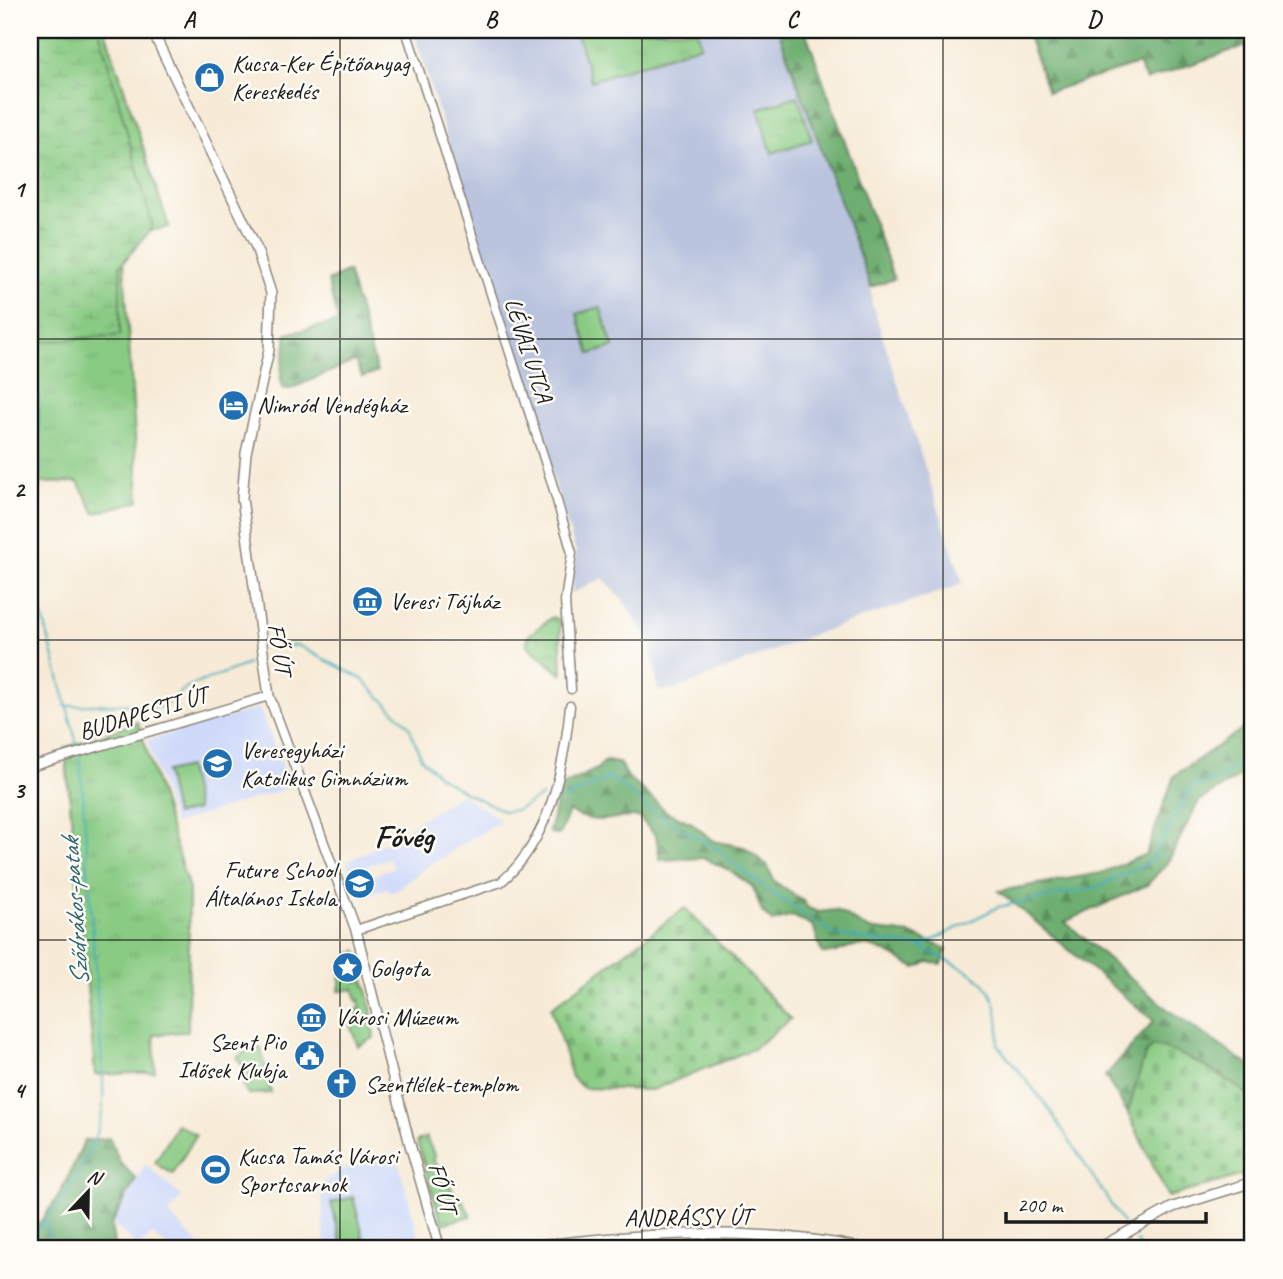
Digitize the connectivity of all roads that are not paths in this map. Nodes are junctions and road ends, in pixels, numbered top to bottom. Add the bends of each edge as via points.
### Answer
1 (152, 30) edge
2 (406, 30) edge
3 (570, 689) dead end
4 (268, 696) junction
5 (570, 706) dead end
6 (30, 767) edge
7 (356, 930) junction
8 (1253, 1182) edge
9 (440, 1249) edge
10 (511, 1249) edge
11 (866, 1249) edge
12 (1097, 1249) edge

1 - 4 main road, FŐ ÚT via 256,247 271,293 270,340 246,453 242,498
2 - 3 street, LÉVAI UTCA via 572,553 565,601
4 - 6 street, BUDAPESTI ÚT
4 - 7 main road, FŐ ÚT
5 - 7 street via 546,819 535,844 513,872 501,882
7 - 9 main road, FŐ ÚT
8 - 12 main road via 1172,1207
10 - 11 main road, ANDRÁSSY ÚT via 683,1234 775,1236

